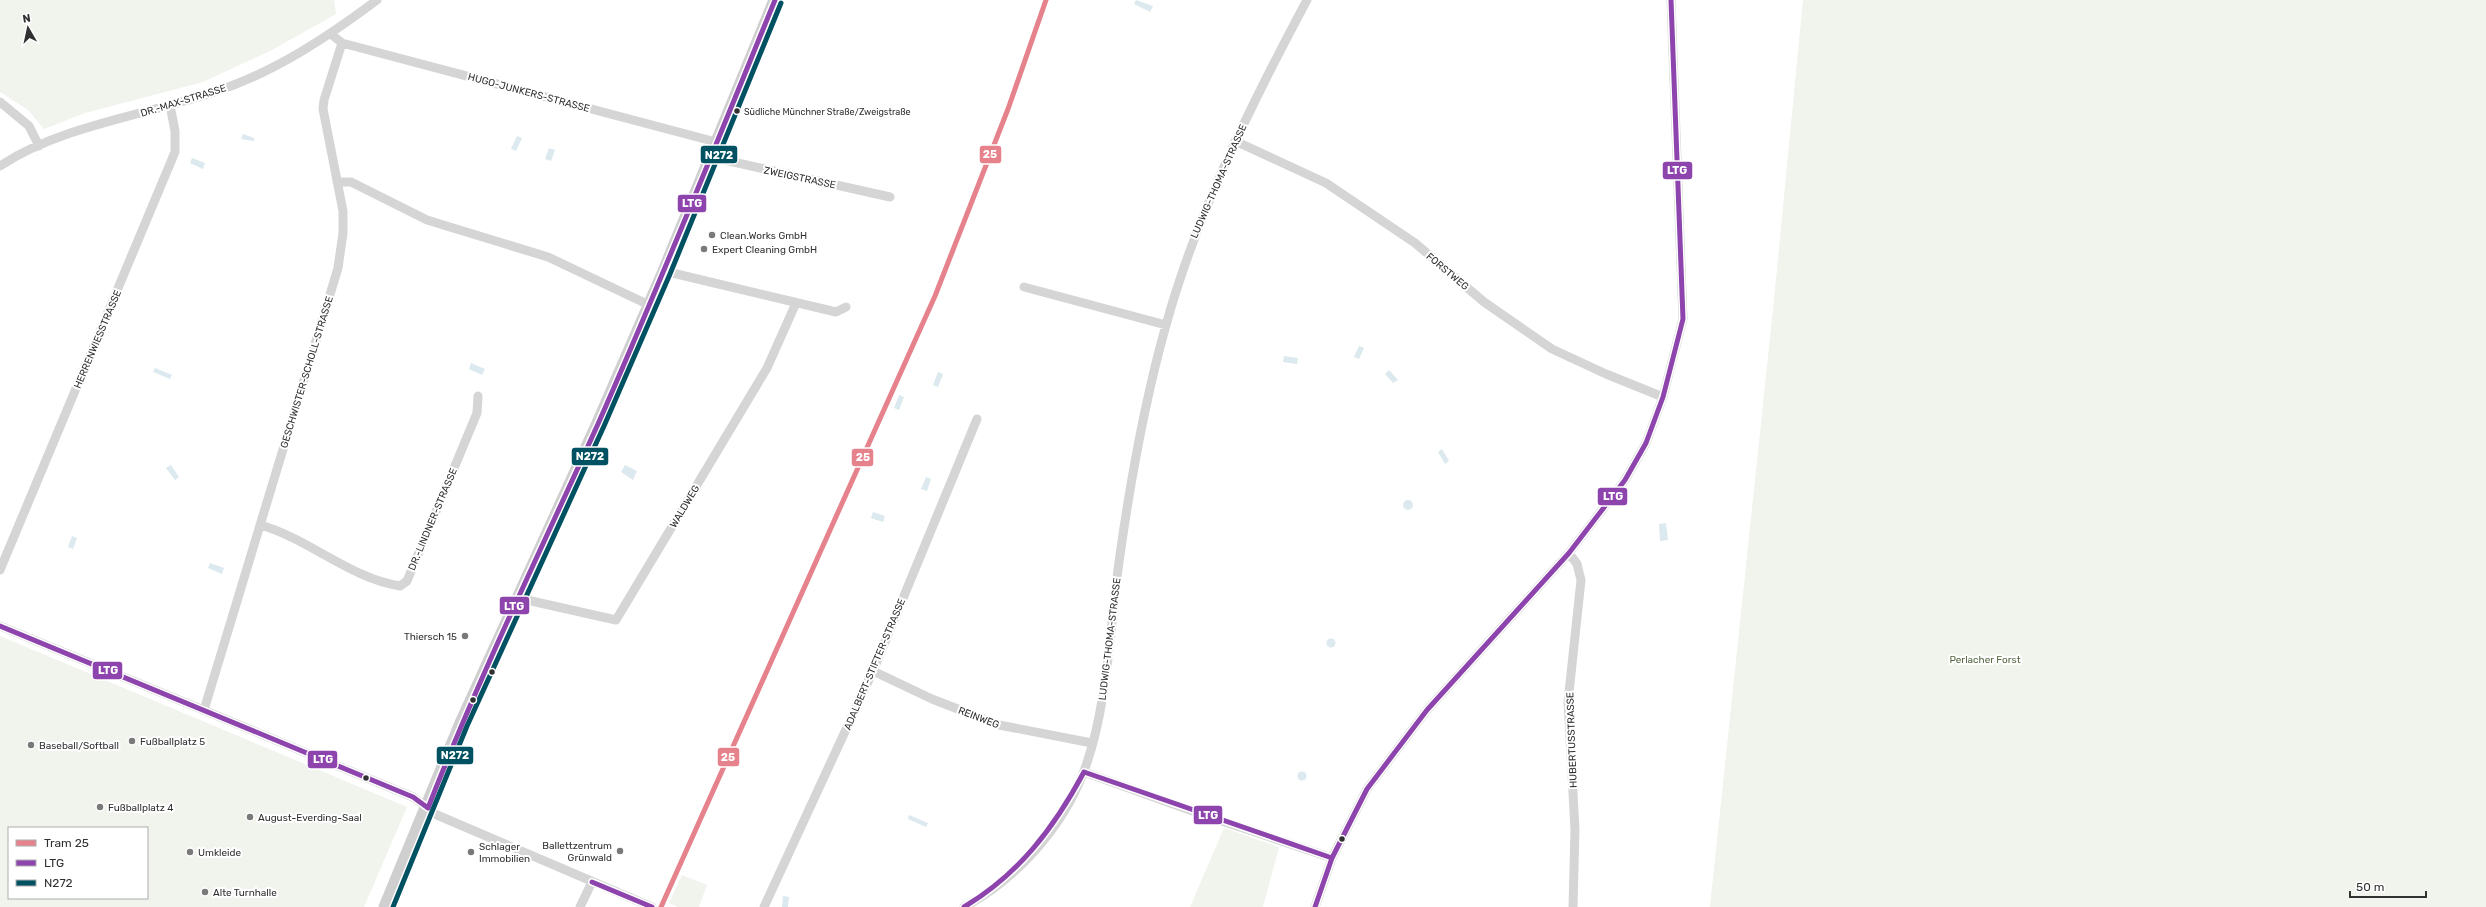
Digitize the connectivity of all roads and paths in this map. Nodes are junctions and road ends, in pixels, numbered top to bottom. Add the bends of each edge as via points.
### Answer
1 (377, 0) edge
2 (775, 0) edge
3 (1307, 0) edge
4 (1671, 0) edge
5 (331, 34) junction
6 (342, 43) junction
7 (0, 102) edge
8 (170, 105) junction
9 (1235, 141) junction
10 (716, 142) junction
11 (39, 146) junction
12 (711, 157) junction
13 (0, 166) edge
14 (337, 182) junction
15 (890, 197) dead end
16 (664, 271) junction
17 (1024, 287) dead end
18 (796, 303) junction
19 (649, 305) junction
20 (846, 307) dead end
21 (1166, 325) junction
22 (478, 396) dead end
23 (1663, 397) junction
24 (977, 419) dead end
25 (260, 525) junction
26 (1569, 553) junction
27 (0, 570) edge
28 (518, 598) junction
29 (0, 626) edge
30 (873, 671) junction
31 (204, 710) junction
32 (1092, 743) junction
33 (1084, 772) junction
34 (428, 808) junction
35 (1332, 858) junction
36 (592, 882) junction
37 (385, 907) edge
38 (580, 907) edge
39 (652, 907) edge
40 (764, 907) edge
41 (964, 907) edge
42 (1315, 907) edge
43 (1573, 907) edge

1 - 5 street, DR.-MAX-STRASSE
2 - 10 main road
3 - 9 street, LUDWIG-THOMA-STRASSE
4 - 23 street via 1683,319
5 - 6 street
5 - 8 street, DR.-MAX-STRASSE via 270,68 218,91
6 - 10 street, HUGO-JUNKERS-STRASSE
6 - 14 street, GESCHWISTER-SCHOLL-STRASSE via 324,100
7 - 11 street via 29,126
8 - 11 street, DR.-MAX-STRASSE via 107,122
8 - 27 street, HERRENWIESSTRASSE via 175,131 175,152
9 - 21 street, LUDWIG-THOMA-STRASSE via 1190,246
9 - 23 street, FORSTWEG via 1326,183 1415,244 1484,302 1552,348
10 - 12 main road
11 - 13 street, DR.-MAX-STRASSE
12 - 15 street, ZWEIGSTRASSE
12 - 16 main road
14 - 19 street via 350,182 427,220 548,257
14 - 25 street, GESCHWISTER-SCHOLL-STRASSE via 343,212 338,268
16 - 18 street
16 - 19 main road
17 - 21 street
18 - 20 street via 836,312
18 - 28 street, WALDWEG via 767,368 616,620
19 - 28 main road
21 - 32 street, LUDWIG-THOMA-STRASSE via 1138,438 1099,716
22 - 25 street, DR.-LINDNER-STRASSE via 477,413 407,581 400,586 361,573
23 - 26 street via 1646,443 1625,480
24 - 30 street, ADALBERT-STIFTER-STRASSE
25 - 31 street, GESCHWISTER-SCHOLL-STRASSE
26 - 35 street via 1427,710 1396,749 1367,789
26 - 43 street, HUBERTUSSTRASSE via 1577,564 1581,580 1568,702 1575,829
28 - 34 main road via 462,723
29 - 31 street
30 - 32 street, REINWEG via 932,699 999,725
30 - 40 street, ADALBERT-STIFTER-STRASSE
31 - 34 street via 417,799
32 - 33 street, LUDWIG-THOMA-STRASSE
33 - 35 street
33 - 41 street, LUDWIG-THOMA-STRASSE via 1059,818 1034,853 980,899
34 - 36 street via 437,815
34 - 37 main road
35 - 42 street
36 - 38 street
36 - 39 street

